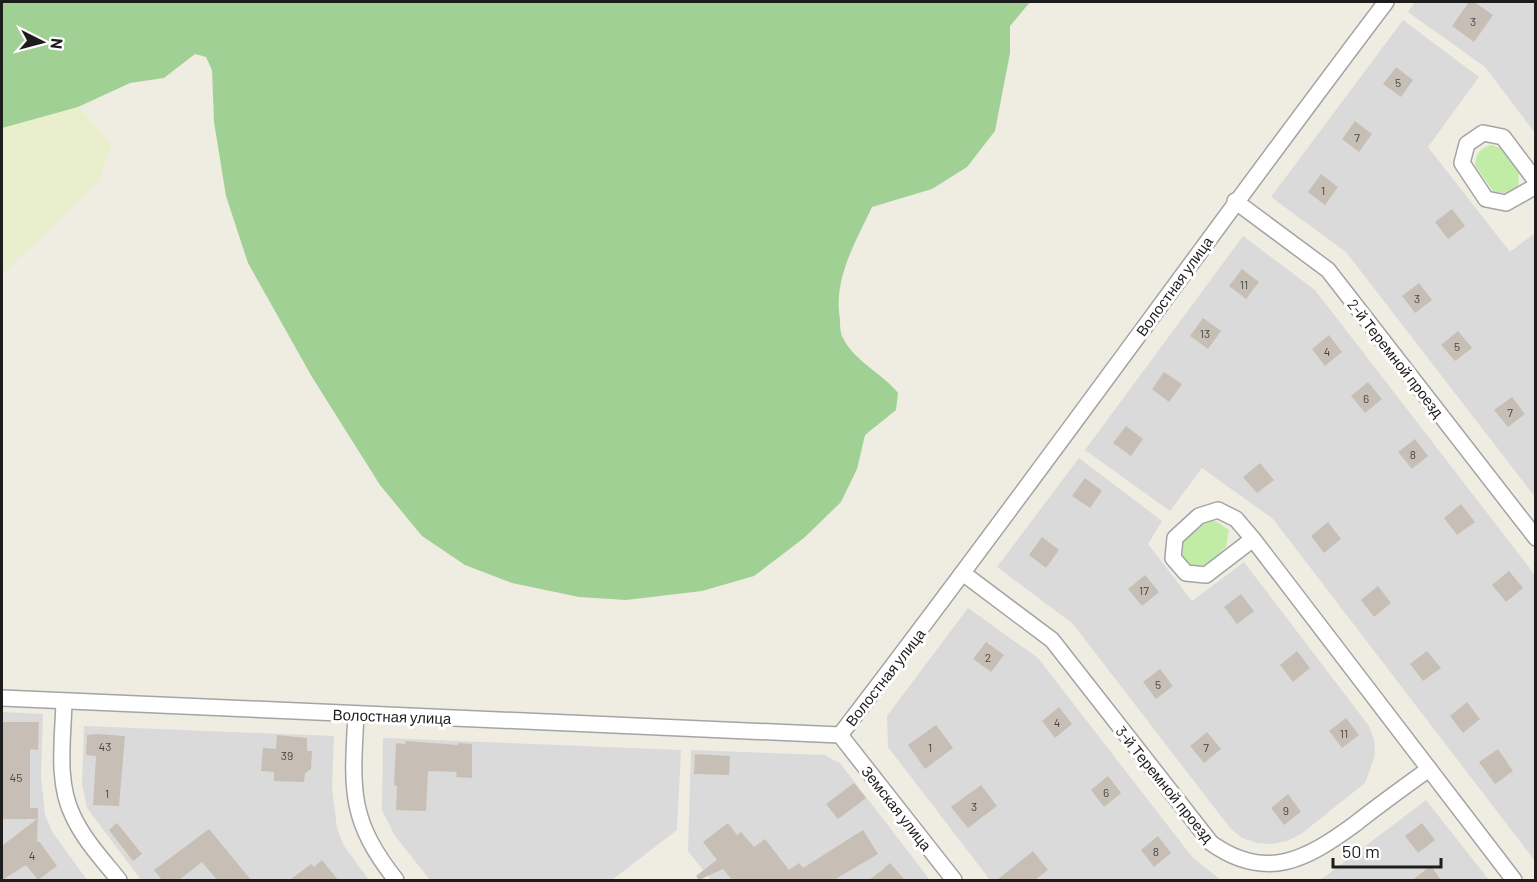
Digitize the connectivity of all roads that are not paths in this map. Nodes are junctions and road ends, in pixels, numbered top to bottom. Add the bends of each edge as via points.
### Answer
1 (1386, 2) edge
2 (1536, 181) edge
3 (1536, 186) edge
4 (1235, 201) junction
5 (1536, 538) edge
6 (1253, 539) junction
7 (964, 574) junction
8 (2, 698) edge
9 (64, 702) junction
10 (356, 714) junction
11 (840, 735) junction
12 (1429, 769) junction
13 (119, 880) edge
14 (396, 880) edge
15 (954, 880) edge
16 (1514, 880) edge

1 - 4 street, Волостная улица
2 - 3 street via 1503,137 1483,133 1467,144 1462,163 1486,199 1506,203
4 - 5 street, 2-й Теремной проезд via 1328,270
4 - 7 street, Волостная улица
6 - 6 street via 1227,512 1208,511 1175,538 1173,558 1186,573 1206,575
6 - 12 street
7 - 11 street, Волостная улица
7 - 12 street, 3-й Теремной проезд via 1052,640 1211,843 1235,859 1278,866 1305,858
8 - 9 street, Волостная улица
9 - 10 street, Волостная улица
9 - 13 street via 63,778 68,806 78,827
10 - 11 street, Волостная улица
10 - 14 street via 353,777 357,813 371,846
11 - 15 street, Земская улица
12 - 16 street

